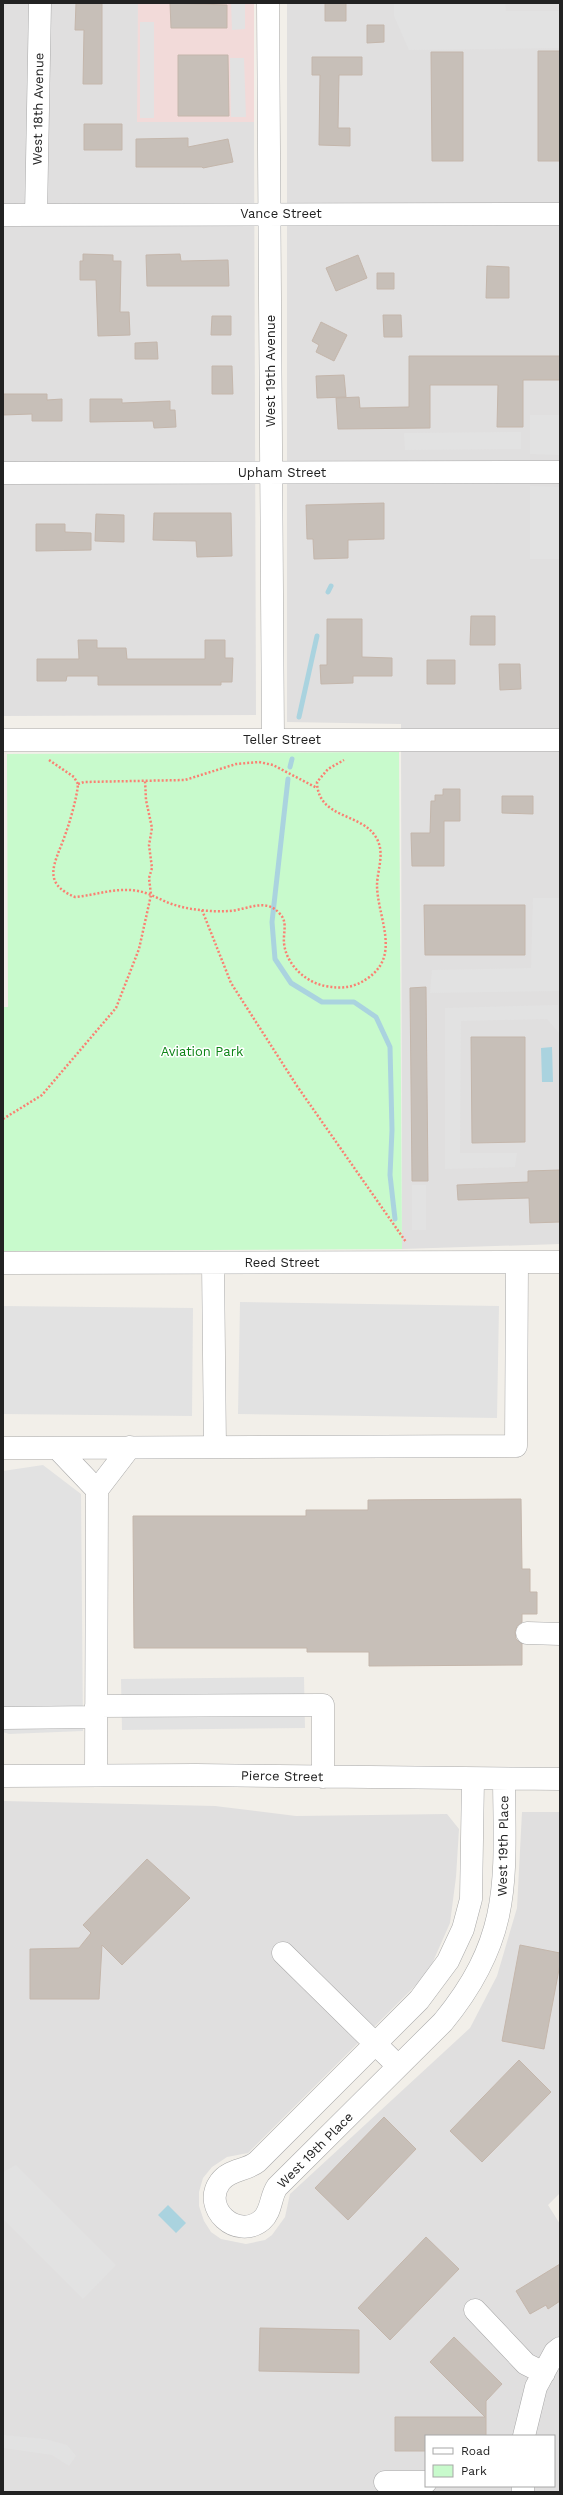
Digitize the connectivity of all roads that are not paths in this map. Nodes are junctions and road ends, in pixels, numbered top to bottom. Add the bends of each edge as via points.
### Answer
1 (40, 3) edge
2 (268, 3) edge
3 (269, 213) junction
4 (560, 214) edge
5 (3, 215) edge
6 (36, 215) junction
7 (271, 472) junction
8 (560, 472) edge
9 (3, 473) edge
10 (272, 739) junction
11 (3, 740) edge
12 (560, 740) edge
13 (517, 1262) junction
14 (560, 1262) edge
15 (3, 1263) edge
16 (213, 1263) junction
17 (130, 1447) junction
18 (215, 1447) junction
19 (3, 1448) edge
20 (57, 1448) junction
21 (97, 1490) junction
22 (527, 1634) dead end
23 (560, 1634) edge
24 (96, 1711) junction
25 (3, 1718) edge
26 (96, 1775) junction
27 (3, 1776) edge
28 (323, 1777) junction
29 (560, 1779) edge
30 (473, 1780) junction
31 (504, 1780) junction
32 (283, 1953) dead end
33 (376, 2044) junction
34 (398, 2066) junction
35 (474, 2310) dead end
36 (560, 2348) edge
37 (544, 2373) junction
38 (524, 2435) edge
39 (385, 2482) dead end
40 (425, 2482) edge

1 - 6 street, West 18th Avenue
2 - 3 street, West 19th Avenue
3 - 4 street, Vance Street
3 - 6 street, Vance Street
3 - 7 street, West 19th Avenue
5 - 6 street, Vance Street
7 - 8 street, Upham Street
7 - 9 street, Upham Street
7 - 10 street, West 19th Avenue
10 - 11 street, Teller Street
10 - 12 street, Teller Street
13 - 14 street, Reed Street
13 - 16 street, Reed Street
13 - 18 street via 516,1446
15 - 16 street, Reed Street
16 - 18 street
17 - 18 street
17 - 20 street
17 - 21 street
19 - 20 street
20 - 21 street
21 - 24 street
22 - 23 street
24 - 25 street
24 - 26 street
24 - 28 street via 323,1705
26 - 27 street, Pierce Street
26 - 28 street, Pierce Street
28 - 30 street, Pierce Street
29 - 31 street, Pierce Street
30 - 31 street, Pierce Street
30 - 33 street, West 19th Place via 473,1880 463,1929 448,1961 430,1988
31 - 34 street, West 19th Place via 504,1882 502,1904 492,1941 475,1976 454,2007
32 - 33 street
33 - 34 street
33 - 34 street, West 19th Place via 257,2162 245,2169 231,2172 220,2182 215,2203 225,2220 243,2227 262,2220 270,2209 277,2187
35 - 37 street via 526,2364
36 - 37 street via 555,2352
37 - 38 street via 536,2387
39 - 40 street

